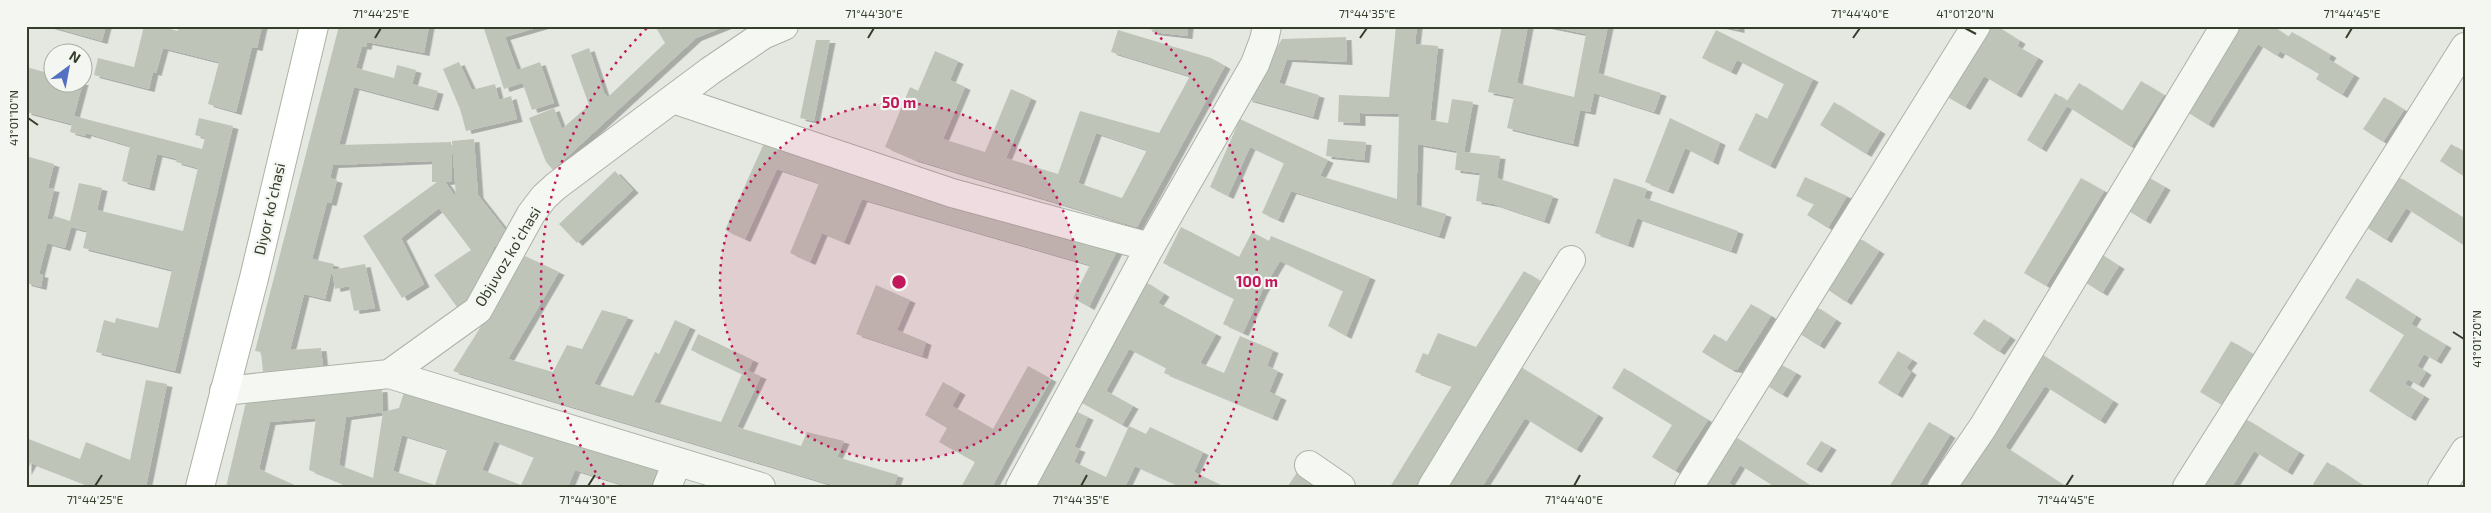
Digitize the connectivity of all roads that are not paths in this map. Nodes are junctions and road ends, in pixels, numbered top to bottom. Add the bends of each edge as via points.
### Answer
1 (314, 26) edge
2 (784, 26) edge
3 (1266, 26) edge
4 (1976, 26) edge
5 (2224, 26) edge
6 (2465, 47) edge
7 (673, 99) junction
8 (1150, 247) junction
9 (1571, 260) dead end
10 (389, 374) junction
11 (224, 391) junction
12 (2465, 451) edge
13 (1308, 465) dead end
14 (672, 475) edge
15 (200, 487) edge
16 (761, 487) edge
17 (1020, 487) edge
18 (1341, 487) edge
19 (1432, 487) edge
20 (1689, 487) edge
21 (1942, 487) edge
22 (2187, 487) edge
23 (2442, 487) edge

1 - 11 main road, Diyor koʻchasi
2 - 7 street, Objuvoz koʻchasi via 763,35
3 - 8 street via 1255,64
4 - 20 street
5 - 21 street via 1983,427
6 - 22 street
7 - 8 street via 952,193
7 - 10 street, Objuvoz koʻchasi via 544,197 478,310
8 - 17 street
9 - 19 street
10 - 11 street, Objuvoz koʻchasi
10 - 14 street
11 - 15 main road, Diyor koʻchasi
12 - 23 street
13 - 18 street
14 - 16 street

